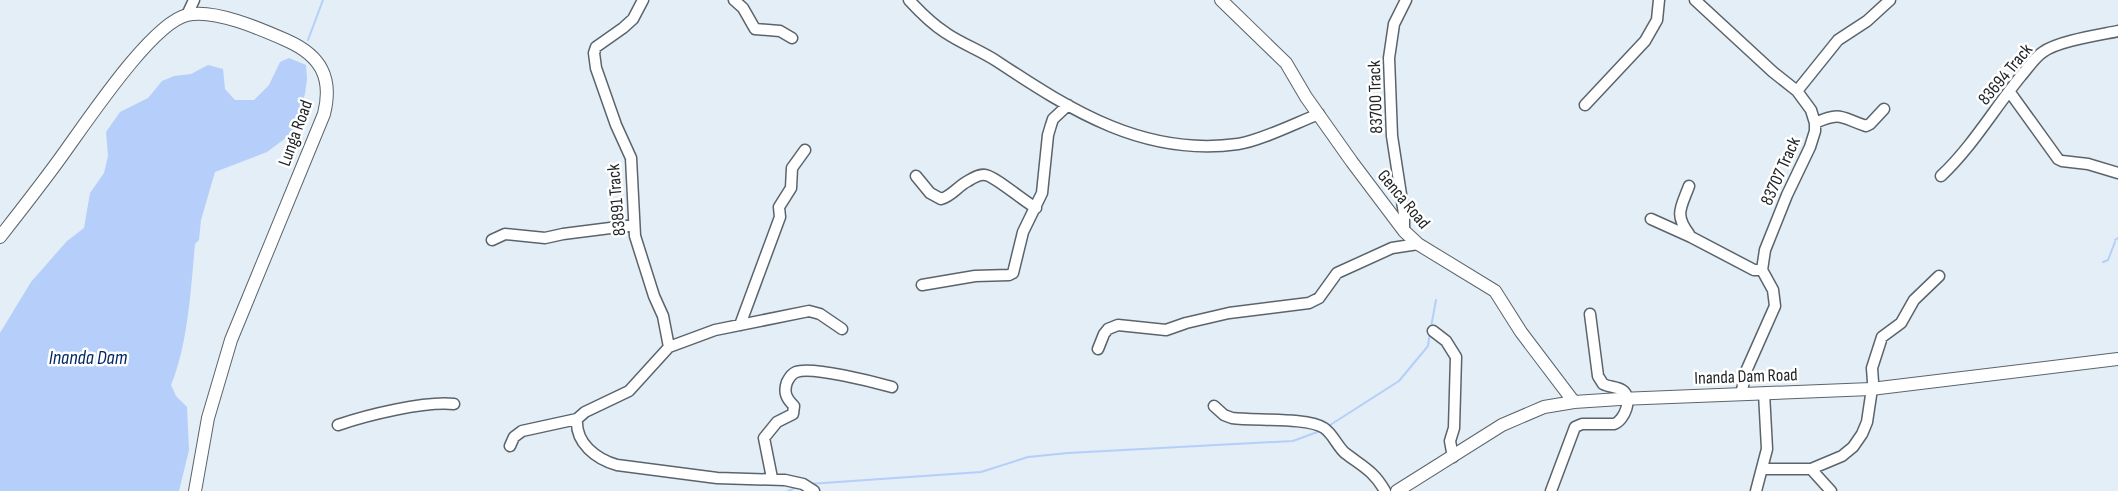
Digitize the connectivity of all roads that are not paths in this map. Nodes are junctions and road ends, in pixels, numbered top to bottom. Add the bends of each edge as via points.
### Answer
1 (194, 0) edge
2 (643, 0) edge
3 (734, 0) edge
4 (909, 0) edge
5 (1221, 0) edge
6 (1406, 0) edge
7 (1659, 0) edge
8 (1695, 0) edge
9 (1890, 0) edge
10 (187, 15) junction
11 (2118, 30) edge
12 (792, 38) dead end
13 (1797, 91) junction
14 (2009, 91) junction
15 (1068, 105) junction
16 (1585, 105) dead end
17 (1884, 109) dead end
18 (1319, 114) junction
19 (1815, 123) junction
20 (805, 150) dead end
21 (2118, 173) edge
22 (916, 176) dead end
23 (1941, 176) dead end
24 (1689, 186) dead end
25 (1036, 208) junction
26 (1650, 219) dead end
27 (634, 225) junction
28 (1404, 231) junction
29 (0, 237) edge
30 (1691, 237) junction
31 (492, 240) dead end
32 (1419, 244) junction
33 (1762, 270) junction
34 (1939, 276) dead end
35 (922, 285) dead end
36 (1590, 314) dead end
37 (740, 325) junction
38 (842, 329) dead end
39 (1432, 331) dead end
40 (669, 347) junction
41 (1098, 349) dead end
42 (2118, 359) edge
43 (892, 387) dead end
44 (1871, 389) junction
45 (1764, 393) junction
46 (1741, 394) junction
47 (1627, 399) junction
48 (1574, 402) junction
49 (454, 404) dead end
50 (1214, 406) dead end
51 (577, 418) junction
52 (338, 425) dead end
53 (510, 446) dead end
54 (1453, 457) junction
55 (1763, 469) junction
56 (1811, 469) junction
57 (772, 478) junction
58 (195, 491) edge
59 (814, 491) edge
60 (1384, 491) edge
61 (1397, 491) edge
62 (1551, 491) edge
63 (1756, 491) edge
64 (1831, 491) edge

1 - 10 street
2 - 27 street, 83891 Track via 633,19 596,47 594,53 609,108 631,158
3 - 12 street via 754,29 780,31
4 - 15 street via 948,34
5 - 18 street, Genca Road via 1286,63
6 - 28 street, 83700 Track via 1391,40 1389,75
7 - 16 street via 1657,20 1645,41
8 - 13 street, 83707 Track
9 - 13 street via 1838,40
10 - 29 street via 165,26 148,44
10 - 58 street, Lunga Road via 213,15 301,47 320,64 327,88 324,114 231,340 208,418
11 - 14 street, 83694 Track via 2042,52
13 - 19 street, 83707 Track
14 - 21 street via 2058,159
14 - 23 street, 83694 Track
15 - 18 street via 1135,136 1174,144 1240,144
15 - 25 street via 1051,125 1042,193
17 - 19 street via 1866,126 1838,115
18 - 28 street, Genca Road
19 - 33 street, 83707 Track via 1810,147 1765,250
20 - 37 street via 792,168 791,188 779,207 780,217
22 - 25 street via 930,193 941,199 968,180 986,175
24 - 30 street via 1678,214
25 - 35 street via 1023,232 1012,274
26 - 30 street
27 - 31 street via 545,238 505,234
27 - 40 street, 83891 Track via 638,250 663,316
28 - 32 street, Genca Road
30 - 33 street via 1754,270
32 - 41 street via 1392,248 1340,272 1319,298 1309,303 1229,314 1166,330 1118,325 1108,329
32 - 48 street, Genca Road via 1495,291
33 - 46 street via 1773,290 1775,306 1747,369
34 - 44 street via 1914,300 1901,323 1882,338 1872,368
36 - 47 street via 1598,376 1603,384 1624,391
37 - 38 street via 809,311
37 - 40 street
39 - 54 street via 1446,341 1456,357 1455,428 1450,441
40 - 51 street via 629,391
42 - 44 street, Inanda Dam Road
43 - 57 street via 831,373 793,373 785,389 787,400 794,406 793,414 777,422 764,438
44 - 45 street, Inanda Dam Road
44 - 56 street via 1862,434 1842,456
45 - 46 street, Inanda Dam Road
45 - 55 street via 1767,449
46 - 47 street, Inanda Dam Road
47 - 48 street, Inanda Dam Road
47 - 62 street via 1624,417 1618,423 1575,427
48 - 54 street, Inanda Dam Road via 1519,416
49 - 52 street via 405,409
50 - 60 street via 1232,418 1319,425 1342,450 1375,475
51 - 53 street via 522,431
51 - 57 street via 577,428 587,447 606,462 717,478
54 - 61 street, Inanda Dam Road
55 - 56 street
55 - 63 street
56 - 64 street
57 - 59 street via 803,484

